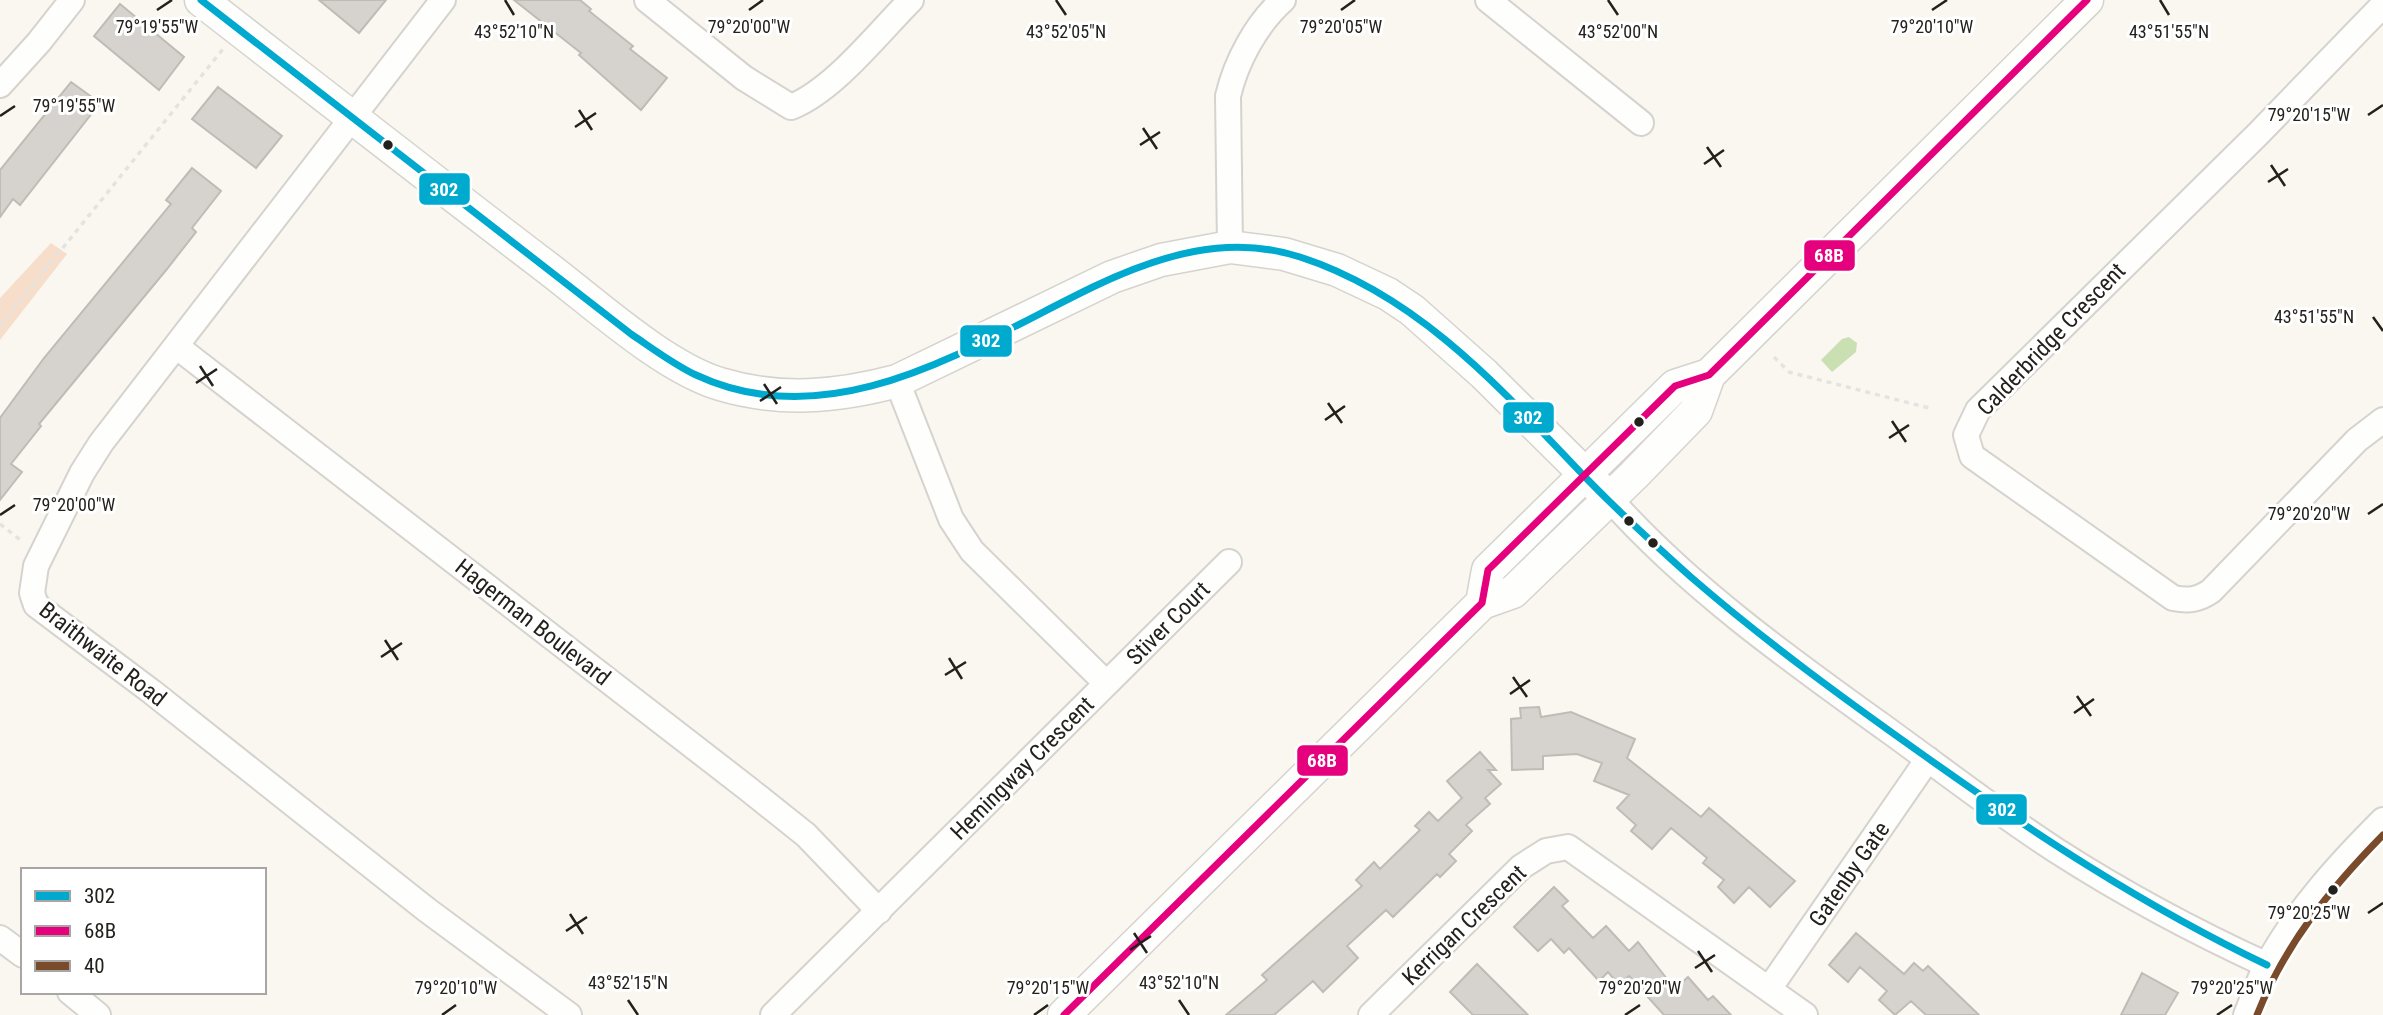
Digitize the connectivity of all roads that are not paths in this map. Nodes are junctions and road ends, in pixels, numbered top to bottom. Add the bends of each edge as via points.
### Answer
1 (72, 0) edge
2 (201, 0) edge
3 (443, 0) edge
4 (647, 0) edge
5 (911, 0) edge
6 (1283, 0) edge
7 (1488, 0) edge
8 (2087, 0) edge
9 (2383, 5) edge
10 (0, 85) edge
11 (353, 118) junction
12 (1641, 123) dead end
13 (1230, 247) junction
14 (176, 346) junction
15 (1709, 375) junction
16 (897, 381) junction
17 (2383, 421) edge
18 (1585, 474) junction
19 (1609, 498) junction
20 (1229, 562) dead end
21 (1482, 603) junction
22 (1106, 683) junction
23 (1928, 759) junction
24 (2383, 820) edge
25 (879, 911) junction
26 (0, 938) edge
27 (21, 954) edge
28 (2267, 965) junction
29 (1769, 989) junction
30 (72, 994) edge
31 (98, 1015) edge
32 (569, 1015) edge
33 (773, 1015) edge
34 (1064, 1015) edge
35 (1371, 1015) edge
36 (1805, 1015) edge
37 (2246, 1015) edge

1 - 10 street
2 - 11 main road
3 - 11 street, Braithwaite Road
4 - 5 street via 744,78 791,107 805,102
6 - 13 street via 1251,39 1228,96
7 - 12 street
8 - 15 main road
9 - 17 street, Calderbridge Crescent via 1978,410 1966,435 1972,456 2173,598 2185,601 2211,591 2357,440
11 - 14 street, Braithwaite Road
11 - 16 main road via 683,367 719,383 806,398
13 - 16 main road via 1161,260 1112,277
13 - 18 main road via 1305,259 1388,293 1484,374
14 - 25 street, Hagerman Boulevard via 806,835
14 - 32 street, Braithwaite Road via 82,473 36,566 32,593 36,605
15 - 18 main road via 1675,386
15 - 19 main road via 1696,411
16 - 22 street, Hemingway Crescent via 951,519 972,551
18 - 19 main road
18 - 21 main road via 1488,570
19 - 21 main road via 1513,592
19 - 23 street via 1718,601
20 - 22 street, Stiver Court
21 - 34 main road
22 - 25 street, Hemingway Crescent
23 - 28 street via 2056,851
23 - 29 street, Gatenby Gate
24 - 28 street via 2339,863
25 - 33 street
26 - 27 street
28 - 37 street
29 - 35 street, Kerrigan Crescent via 1568,847 1546,851 1521,867
29 - 36 street, Kerrigan Crescent
30 - 31 street

